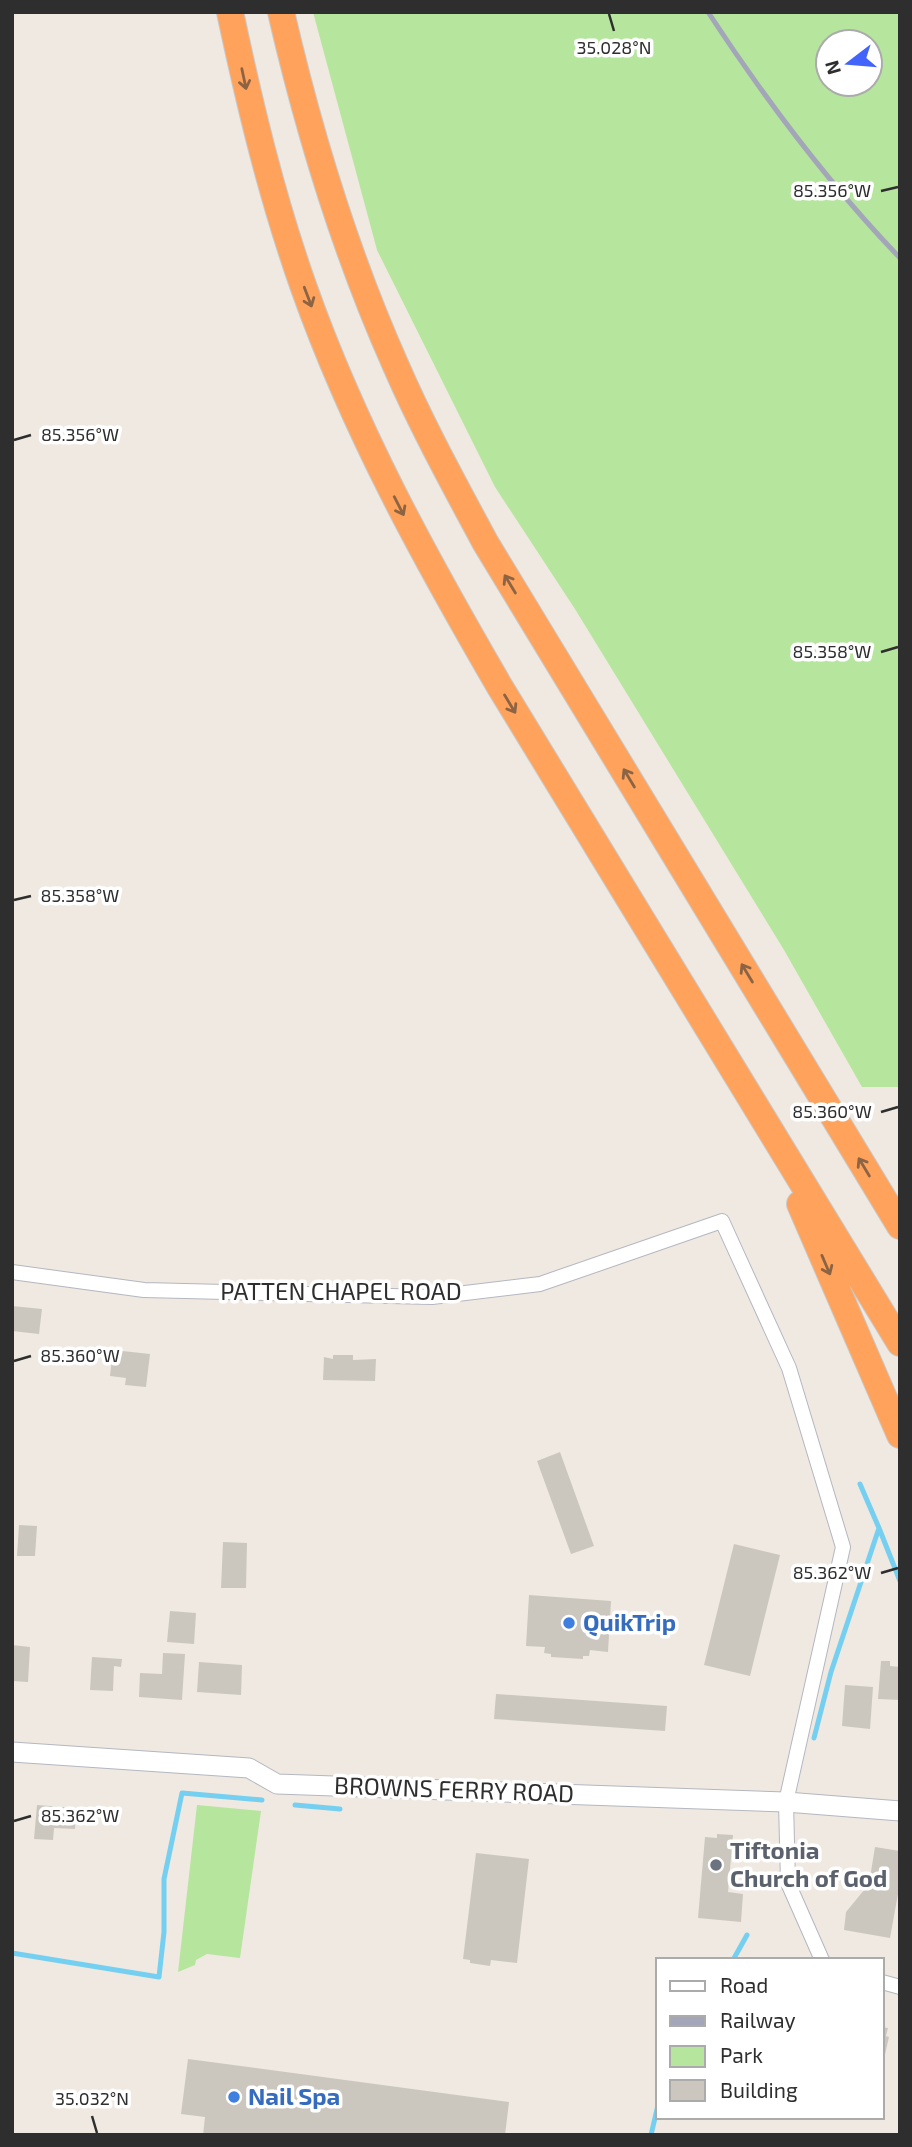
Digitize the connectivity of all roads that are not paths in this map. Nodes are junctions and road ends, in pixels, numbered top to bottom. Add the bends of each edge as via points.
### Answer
1 (230, 12) edge
2 (281, 12) edge
3 (760, 1113) junction
4 (900, 1226) edge
5 (12, 1272) edge
6 (900, 1343) edge
7 (900, 1435) edge
8 (12, 1752) edge
9 (786, 1802) junction
10 (900, 1811) edge
11 (821, 1958) edge

1 -> 3 highway via 274,196 304,288 363,433 487,665
4 -> 2 highway via 485,542 435,448 396,366 331,200
3 - 6 highway
3 -> 7 highway
5 - 9 street, PATTEN CHAPEL ROAD via 144,1290 432,1297 540,1284 722,1221 789,1368 843,1547
8 - 9 street, BROWNS FERRY ROAD via 249,1768 277,1784
9 - 10 street, BROWNS FERRY ROAD
9 - 11 street via 788,1883

